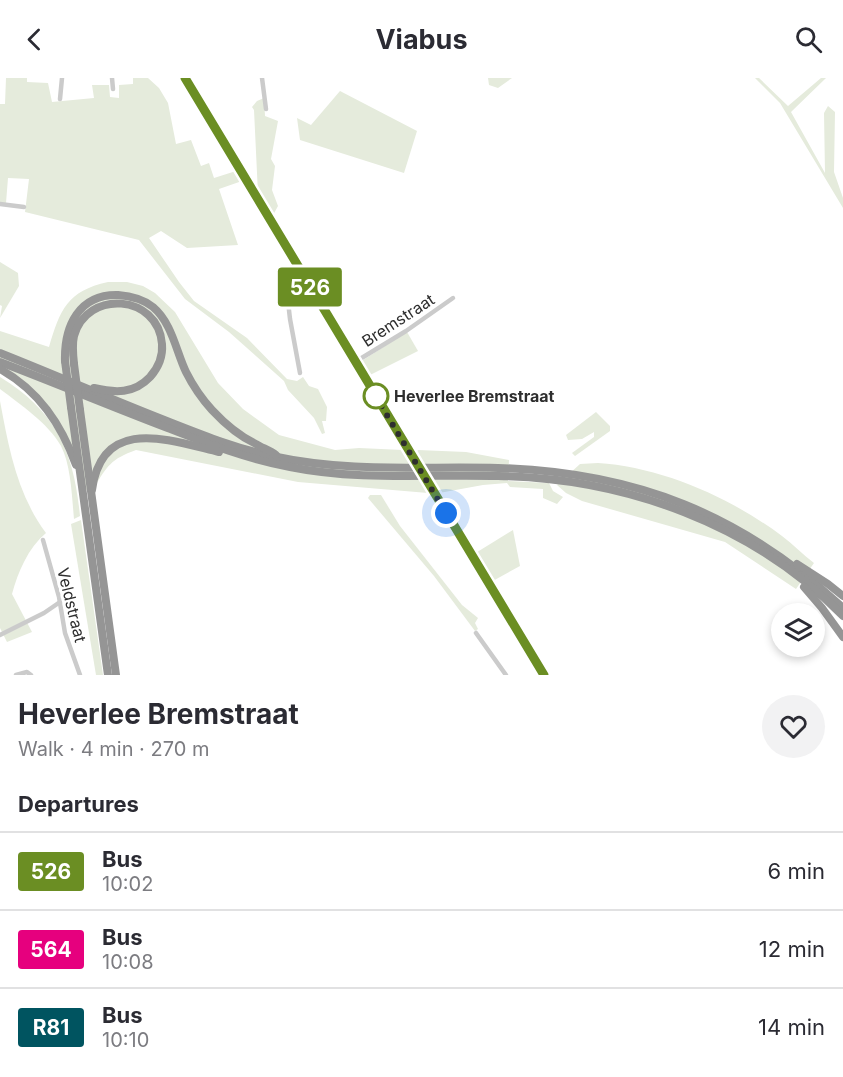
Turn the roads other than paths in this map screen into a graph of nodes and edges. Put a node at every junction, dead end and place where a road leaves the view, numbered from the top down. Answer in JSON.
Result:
{"nodes":[{"id":1,"x":62,"y":78,"type":"edge"},
{"id":2,"x":112,"y":78,"type":"edge"},
{"id":3,"x":184,"y":78,"type":"edge"},
{"id":4,"x":262,"y":78,"type":"edge"},
{"id":5,"x":113,"y":89,"type":"dead end"},
{"id":6,"x":60,"y":99,"type":"dead end"},
{"id":7,"x":266,"y":109,"type":"dead end"},
{"id":8,"x":0,"y":204,"type":"edge"},
{"id":9,"x":24,"y":207,"type":"dead end"},
{"id":10,"x":297,"y":265,"type":"junction"},
{"id":11,"x":453,"y":298,"type":"dead end"},
{"id":12,"x":0,"y":353,"type":"edge"},
{"id":13,"x":0,"y":362,"type":"edge"},
{"id":14,"x":355,"y":362,"type":"junction"},
{"id":15,"x":0,"y":369,"type":"edge"},
{"id":16,"x":300,"y":374,"type":"dead end"},
{"id":17,"x":83,"y":388,"type":"junction"},
{"id":18,"x":76,"y":408,"type":"junction"},
{"id":19,"x":232,"y":453,"type":"junction"},
{"id":20,"x":279,"y":458,"type":"junction"},
{"id":21,"x":82,"y":490,"type":"junction"},
{"id":22,"x":91,"y":495,"type":"junction"},
{"id":23,"x":43,"y":540,"type":"dead end"},
{"id":24,"x":786,"y":559,"type":"junction"},
{"id":25,"x":794,"y":574,"type":"junction"},
{"id":26,"x":843,"y":596,"type":"edge"},
{"id":27,"x":60,"y":602,"type":"junction"},
{"id":28,"x":843,"y":608,"type":"edge"},
{"id":29,"x":843,"y":616,"type":"edge"},
{"id":30,"x":476,"y":633,"type":"dead end"},
{"id":31,"x":0,"y":635,"type":"edge"},
{"id":32,"x":843,"y":637,"type":"edge"},
{"id":33,"x":16,"y":675,"type":"edge"},
{"id":34,"x":32,"y":675,"type":"edge"},
{"id":35,"x":80,"y":675,"type":"edge"},
{"id":36,"x":108,"y":675,"type":"edge"},
{"id":37,"x":116,"y":675,"type":"edge"},
{"id":38,"x":506,"y":675,"type":"edge"},
{"id":39,"x":544,"y":675,"type":"edge"}],
"edges":[{"from":1,"to":6,"type":"street"},
{"from":2,"to":5,"type":"street"},
{"from":3,"to":10,"type":"main road"},
{"from":4,"to":7,"type":"street"},
{"from":8,"to":9,"type":"street"},
{"from":10,"to":14,"type":"main road"},
{"from":10,"to":16,"type":"street"},
{"from":11,"to":14,"type":"street","name":"Bremstraat"},
{"from":12,"to":17,"type":"highway"},
{"from":13,"to":19,"type":"highway"},
{"from":14,"to":39,"type":"main road","bridge":true},
{"from":15,"to":21,"type":"highway"},
{"from":17,"to":18,"type":"highway","bridge":true},
{"from":17,"to":20,"type":"highway"},
{"from":18,"to":20,"type":"highway","bridge":true},
{"from":18,"to":21,"type":"highway"},
{"from":18,"to":22,"type":"highway"},
{"from":19,"to":22,"type":"highway"},
{"from":19,"to":25,"type":"highway"},
{"from":20,"to":24,"type":"highway"},
{"from":21,"to":36,"type":"highway"},
{"from":22,"to":37,"type":"highway"},
{"from":23,"to":27,"type":"street","name":"Veldstraat"},
{"from":24,"to":26,"type":"highway"},
{"from":24,"to":28,"type":"highway"},
{"from":25,"to":29,"type":"highway"},
{"from":25,"to":32,"type":"highway"},
{"from":27,"to":31,"type":"street"},
{"from":27,"to":35,"type":"street","name":"Veldstraat"},
{"from":30,"to":38,"type":"street"},
{"from":33,"to":34,"type":"street"}]}
